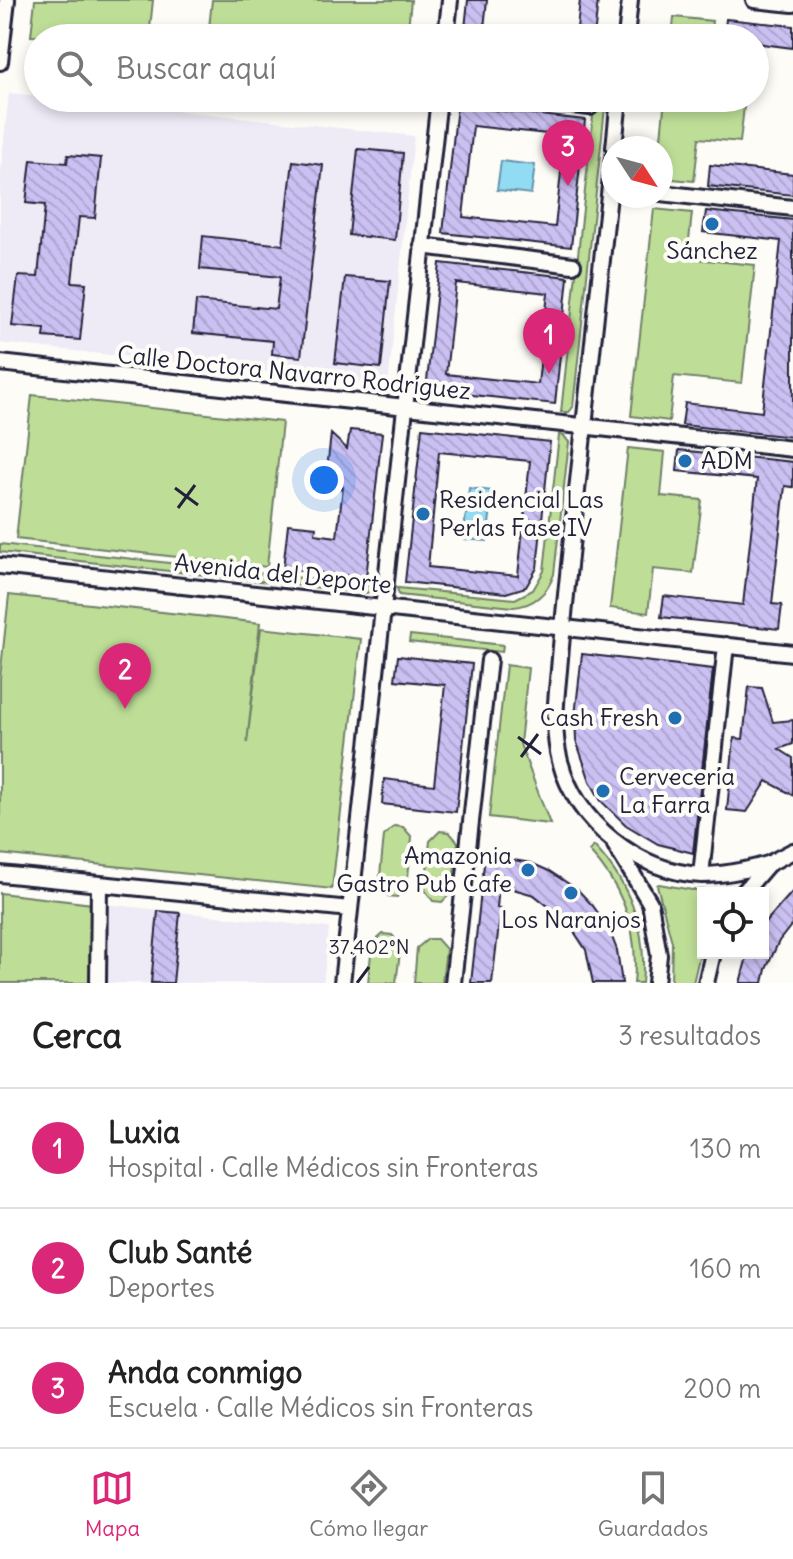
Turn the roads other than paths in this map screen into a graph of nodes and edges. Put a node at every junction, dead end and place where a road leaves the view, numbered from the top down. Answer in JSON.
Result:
{"nodes":[{"id":1,"x":7,"y":0,"type":"edge"},
{"id":2,"x":450,"y":0,"type":"edge"},
{"id":3,"x":630,"y":0,"type":"edge"},
{"id":4,"x":754,"y":0,"type":"edge"},
{"id":5,"x":793,"y":4,"type":"edge"},
{"id":6,"x":447,"y":24,"type":"edge"},
{"id":7,"x":627,"y":24,"type":"edge"},
{"id":8,"x":0,"y":62,"type":"edge"},
{"id":9,"x":437,"y":112,"type":"edge"},
{"id":10,"x":618,"y":112,"type":"edge"},
{"id":11,"x":615,"y":136,"type":"edge"},
{"id":12,"x":673,"y":194,"type":"edge"},
{"id":13,"x":609,"y":208,"type":"edge"},
{"id":14,"x":793,"y":208,"type":"edge"},
{"id":15,"x":422,"y":246,"type":"junction"},
{"id":16,"x":573,"y":265,"type":"dead end"},
{"id":17,"x":0,"y":363,"type":"edge"},
{"id":18,"x":404,"y":407,"type":"junction"},
{"id":19,"x":584,"y":427,"type":"junction"},
{"id":20,"x":793,"y":449,"type":"edge"},
{"id":21,"x":0,"y":566,"type":"edge"},
{"id":22,"x":384,"y":608,"type":"junction"},
{"id":23,"x":562,"y":626,"type":"junction"},
{"id":24,"x":726,"y":645,"type":"junction"},
{"id":25,"x":793,"y":653,"type":"edge"},
{"id":26,"x":489,"y":660,"type":"dead end"},
{"id":27,"x":613,"y":841,"type":"junction"},
{"id":28,"x":793,"y":851,"type":"edge"},
{"id":29,"x":768,"y":864,"type":"junction"},
{"id":30,"x":0,"y":874,"type":"edge"},
{"id":31,"x":701,"y":875,"type":"junction"},
{"id":32,"x":99,"y":884,"type":"junction"},
{"id":33,"x":748,"y":887,"type":"edge"},
{"id":34,"x":350,"y":909,"type":"junction"},
{"id":35,"x":712,"y":959,"type":"edge"},
{"id":36,"x":98,"y":983,"type":"edge"},
{"id":37,"x":342,"y":983,"type":"edge"},
{"id":38,"x":453,"y":983,"type":"edge"},
{"id":39,"x":656,"y":983,"type":"edge"},
{"id":40,"x":706,"y":983,"type":"edge"}],
"edges":[{"from":1,"to":8,"type":"street"},
{"from":2,"to":6,"type":"street"},
{"from":3,"to":7,"type":"street"},
{"from":4,"to":5,"type":"street"},
{"from":9,"to":15,"type":"street"},
{"from":10,"to":11,"type":"street"},
{"from":12,"to":14,"type":"street"},
{"from":13,"to":19,"type":"street"},
{"from":15,"to":16,"type":"street"},
{"from":15,"to":18,"type":"street"},
{"from":17,"to":18,"type":"street","name":"Calle Doctora Navarro Rodríguez"},
{"from":18,"to":19,"type":"street","name":"Calle Doctora Navarro Rodríguez"},
{"from":18,"to":22,"type":"street"},
{"from":19,"to":20,"type":"street","name":"Calle Doctora Navarro Rodríguez"},
{"from":19,"to":23,"type":"street"},
{"from":21,"to":22,"type":"street","name":"Avenida del Deporte"},
{"from":22,"to":23,"type":"street","name":"Avenida del Deporte"},
{"from":22,"to":34,"type":"street"},
{"from":23,"to":24,"type":"street","name":"Avenida del Deporte"},
{"from":23,"to":27,"type":"street"},
{"from":24,"to":25,"type":"street","name":"Avenida del Deporte"},
{"from":24,"to":31,"type":"street"},
{"from":26,"to":38,"type":"street"},
{"from":27,"to":31,"type":"street"},
{"from":27,"to":39,"type":"street"},
{"from":28,"to":29,"type":"street"},
{"from":29,"to":31,"type":"street"},
{"from":29,"to":33,"type":"street"},
{"from":30,"to":32,"type":"street"},
{"from":32,"to":34,"type":"street"},
{"from":32,"to":36,"type":"street"},
{"from":34,"to":37,"type":"street"},
{"from":35,"to":40,"type":"street"}]}
